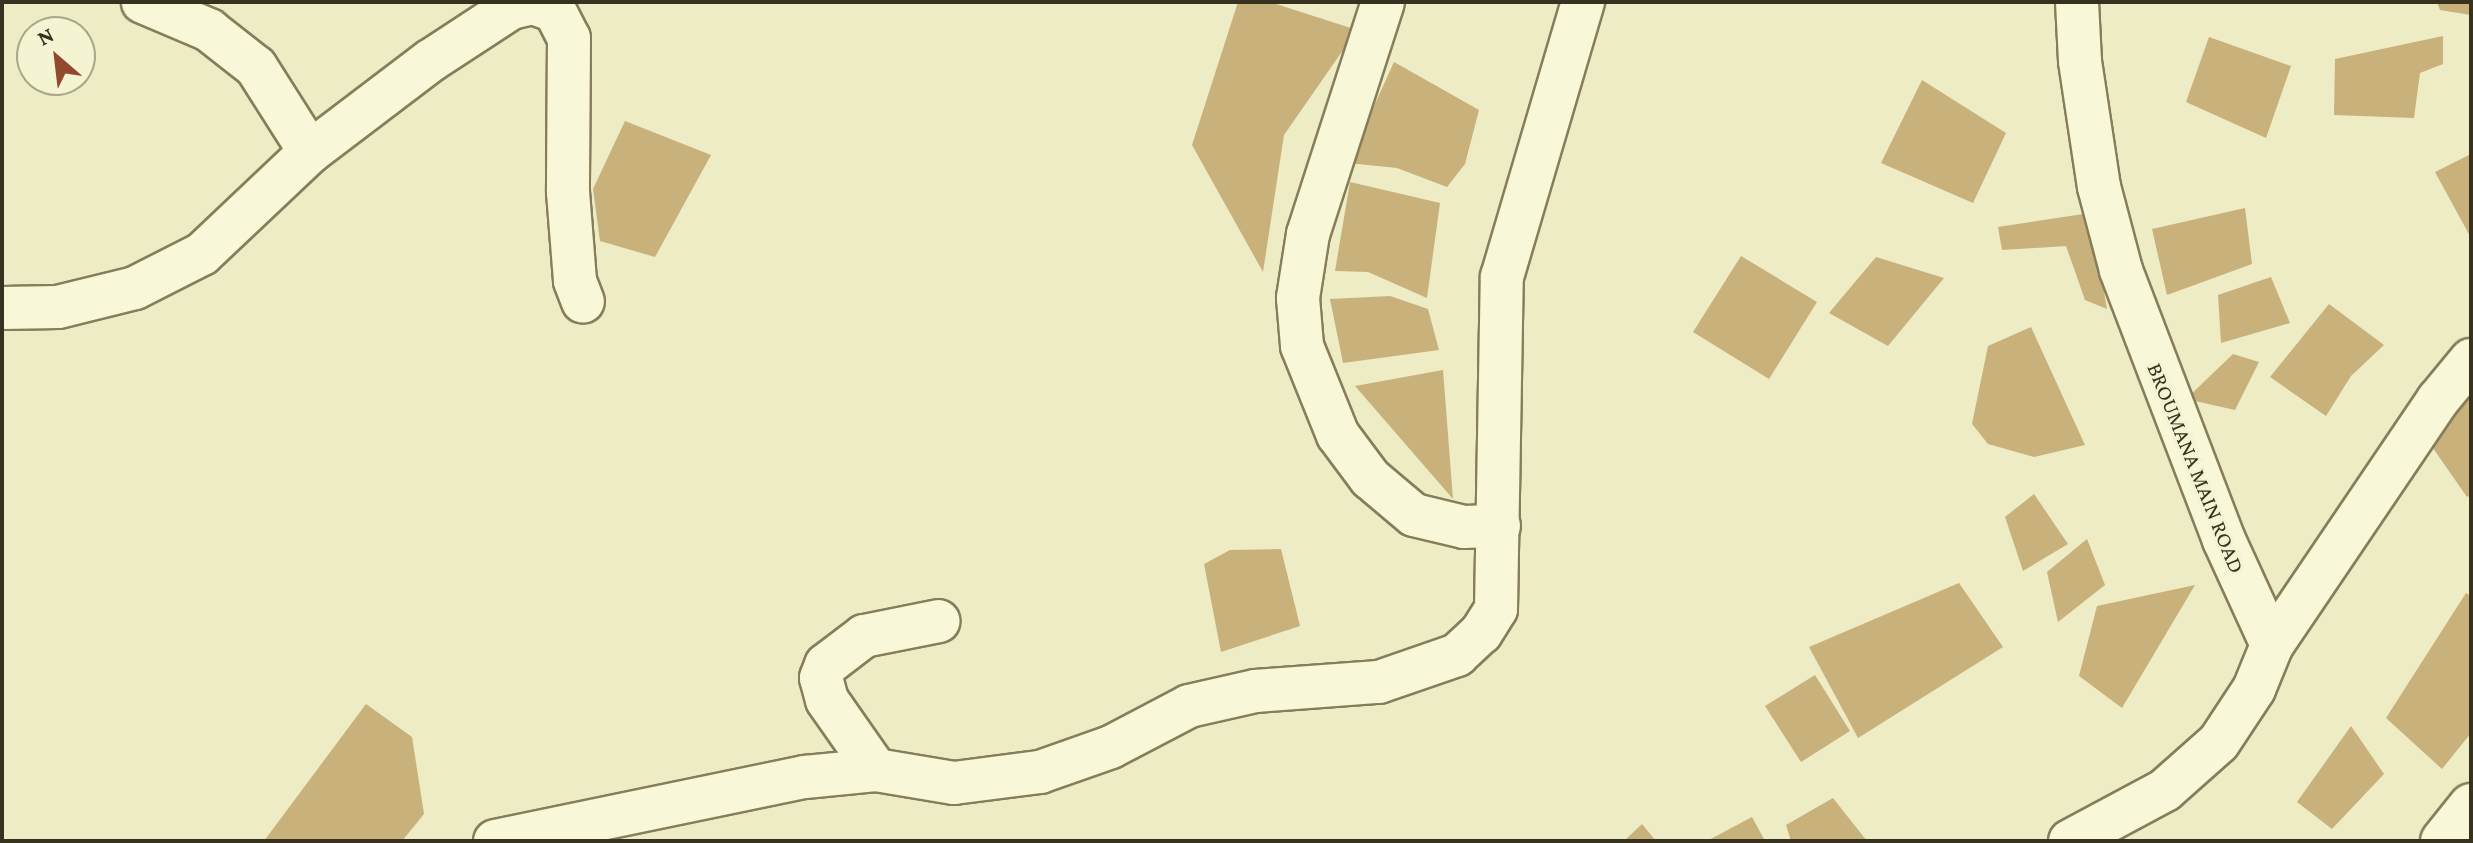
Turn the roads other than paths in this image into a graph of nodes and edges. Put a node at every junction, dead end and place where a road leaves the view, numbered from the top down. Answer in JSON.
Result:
{"nodes":[{"id":1,"x":143,"y":2,"type":"edge"},
{"id":2,"x":1383,"y":2,"type":"edge"},
{"id":3,"x":1583,"y":2,"type":"edge"},
{"id":4,"x":2077,"y":2,"type":"edge"},
{"id":5,"x":310,"y":152,"type":"junction"},
{"id":6,"x":583,"y":302,"type":"dead end"},
{"id":7,"x":2,"y":308,"type":"edge"},
{"id":8,"x":2471,"y":360,"type":"edge"},
{"id":9,"x":1499,"y":526,"type":"junction"},
{"id":10,"x":939,"y":621,"type":"dead end"},
{"id":11,"x":2272,"y":645,"type":"junction"},
{"id":12,"x":876,"y":770,"type":"junction"},
{"id":13,"x":2471,"y":806,"type":"edge"},
{"id":14,"x":495,"y":841,"type":"edge"},
{"id":15,"x":2070,"y":841,"type":"edge"},
{"id":16,"x":2443,"y":841,"type":"edge"}],
"edges":[{"from":1,"to":5,"type":"street"},
{"from":2,"to":9,"type":"street"},
{"from":3,"to":9,"type":"street"},
{"from":4,"to":11,"type":"street","name":"BROUMANA MAIN ROAD"},
{"from":5,"to":6,"type":"street"},
{"from":5,"to":7,"type":"street"},
{"from":8,"to":11,"type":"street"},
{"from":9,"to":12,"type":"street"},
{"from":10,"to":12,"type":"street"},
{"from":11,"to":15,"type":"street"},
{"from":12,"to":14,"type":"street"},
{"from":13,"to":16,"type":"main road"}]}
